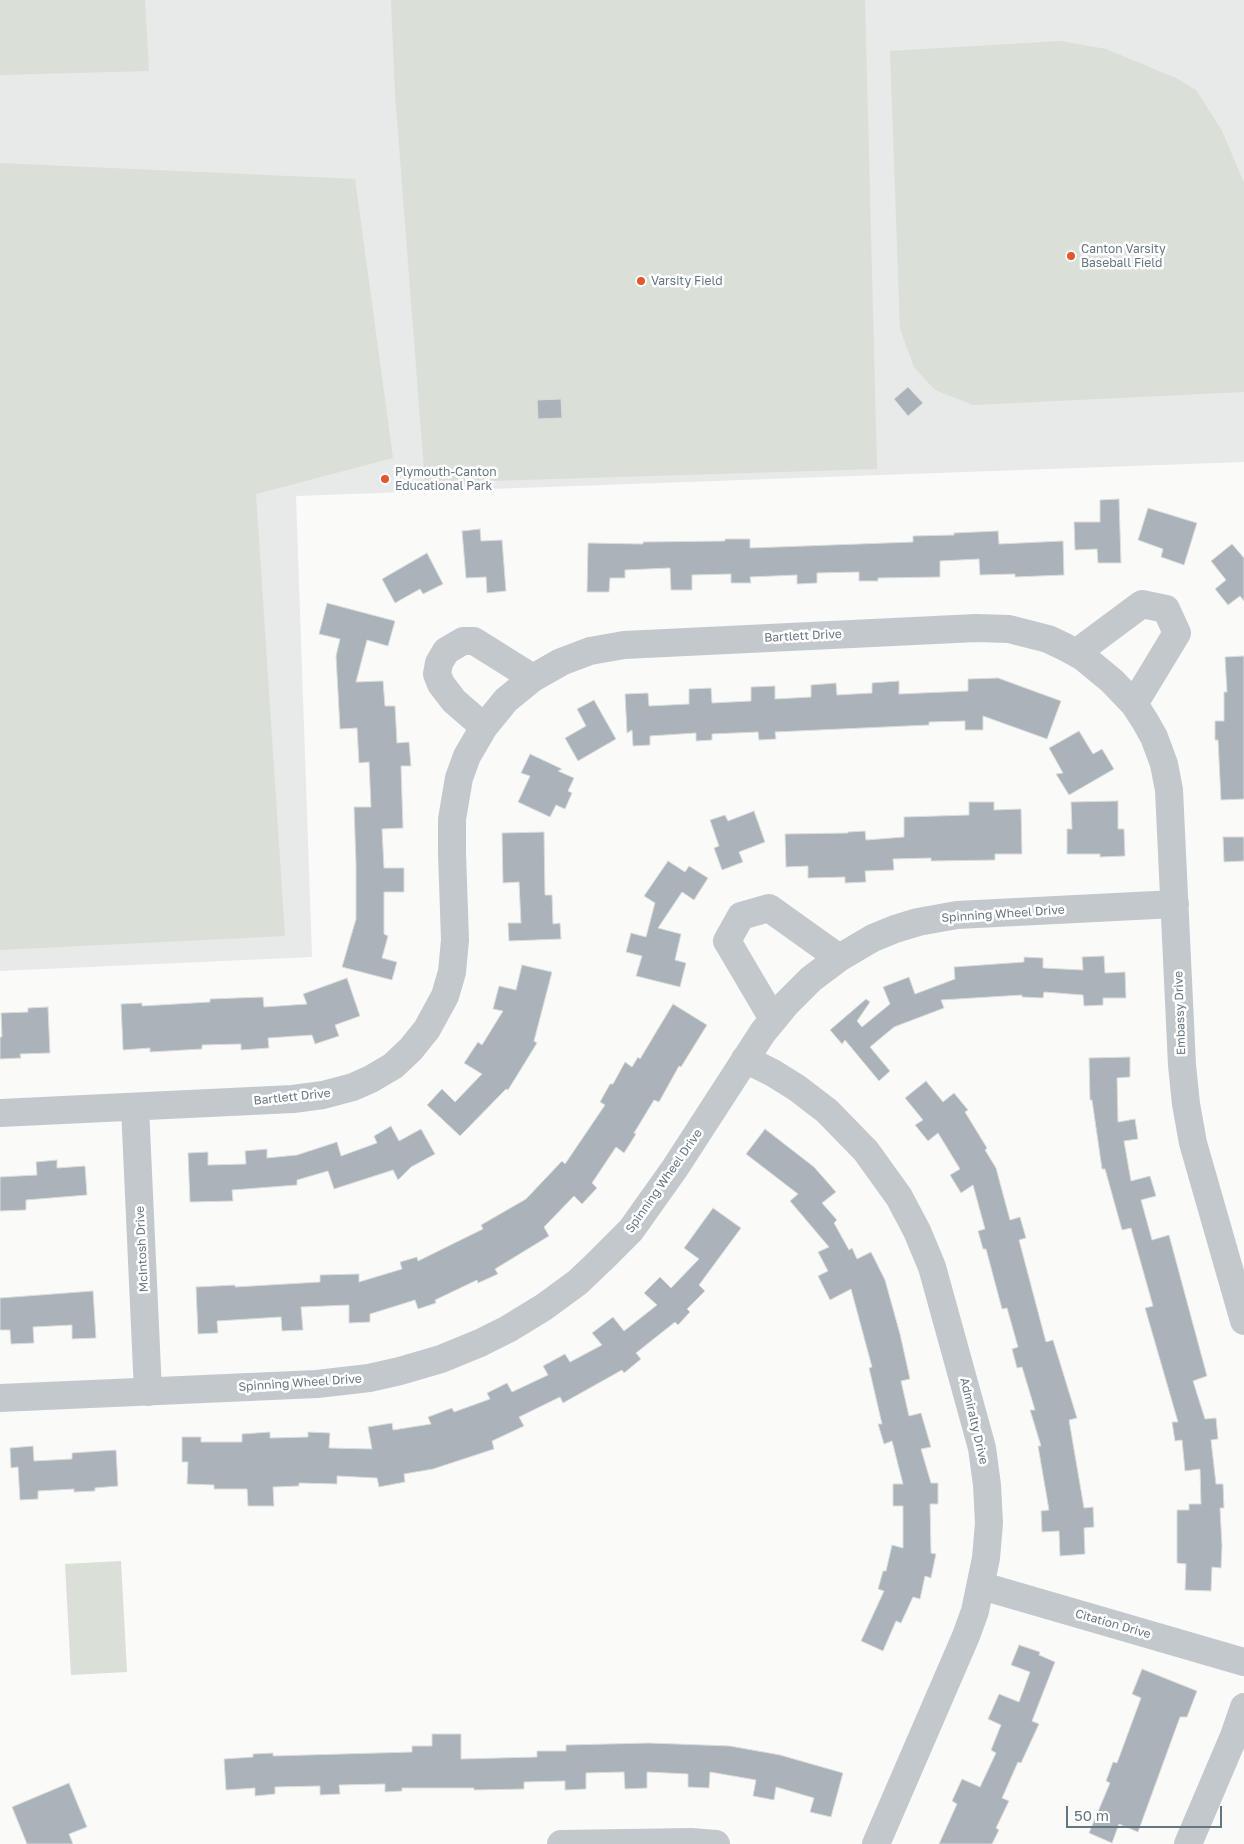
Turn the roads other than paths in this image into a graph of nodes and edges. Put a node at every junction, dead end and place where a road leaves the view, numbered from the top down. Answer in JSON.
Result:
{"nodes":[{"id":1,"x":1076,"y":652,"type":"junction"},
{"id":2,"x":533,"y":678,"type":"junction"},
{"id":3,"x":1112,"y":681,"type":"joint"},
{"id":4,"x":1134,"y":704,"type":"junction"},
{"id":5,"x":484,"y":727,"type":"junction"},
{"id":6,"x":1175,"y":904,"type":"junction"},
{"id":7,"x":839,"y":958,"type":"junction"},
{"id":8,"x":773,"y":1020,"type":"junction"},
{"id":9,"x":745,"y":1059,"type":"junction"},
{"id":10,"x":135,"y":1107,"type":"junction"},
{"id":11,"x":0,"y":1114,"type":"edge"},
{"id":12,"x":1232,"y":1238,"type":"edge"},
{"id":13,"x":1244,"y":1321,"type":"edge"},
{"id":14,"x":148,"y":1392,"type":"junction"},
{"id":15,"x":0,"y":1398,"type":"edge"},
{"id":16,"x":982,"y":1586,"type":"junction"},
{"id":17,"x":1244,"y":1662,"type":"edge"},
{"id":18,"x":1244,"y":1707,"type":"edge"},
{"id":19,"x":561,"y":1844,"type":"edge"},
{"id":20,"x":716,"y":1844,"type":"edge"},
{"id":21,"x":876,"y":1844,"type":"edge"},
{"id":22,"x":1188,"y":1844,"type":"edge"}],
"edges":[{"from":1,"to":2,"type":"street","name":"Bartlett Drive"},
{"from":1,"to":3,"type":"street","name":"Bartlett Drive"},
{"from":1,"to":4,"type":"street"},
{"from":2,"to":5,"type":"street","name":"Bartlett Drive"},
{"from":2,"to":5,"type":"street"},
{"from":3,"to":4,"type":"street","name":"Embassy Drive"},
{"from":4,"to":6,"type":"street","name":"Embassy Drive"},
{"from":5,"to":10,"type":"street","name":"Bartlett Drive"},
{"from":6,"to":7,"type":"street","name":"Spinning Wheel Drive"},
{"from":6,"to":12,"type":"street","name":"Embassy Drive"},
{"from":7,"to":8,"type":"street","name":"Spinning Wheel Drive"},
{"from":7,"to":8,"type":"street"},
{"from":8,"to":9,"type":"street","name":"Spinning Wheel Drive"},
{"from":9,"to":14,"type":"street","name":"Spinning Wheel Drive"},
{"from":9,"to":16,"type":"street","name":"Admiralty Drive"},
{"from":10,"to":11,"type":"street","name":"Bartlett Drive"},
{"from":10,"to":14,"type":"street","name":"McIntosh Drive"},
{"from":12,"to":13,"type":"street","name":"Embassy Drive"},
{"from":14,"to":15,"type":"street","name":"Spinning Wheel Drive"},
{"from":16,"to":17,"type":"street","name":"Citation Drive"},
{"from":16,"to":21,"type":"street","name":"Admiralty Drive"},
{"from":18,"to":22,"type":"street"},
{"from":19,"to":20,"type":"street"}]}
